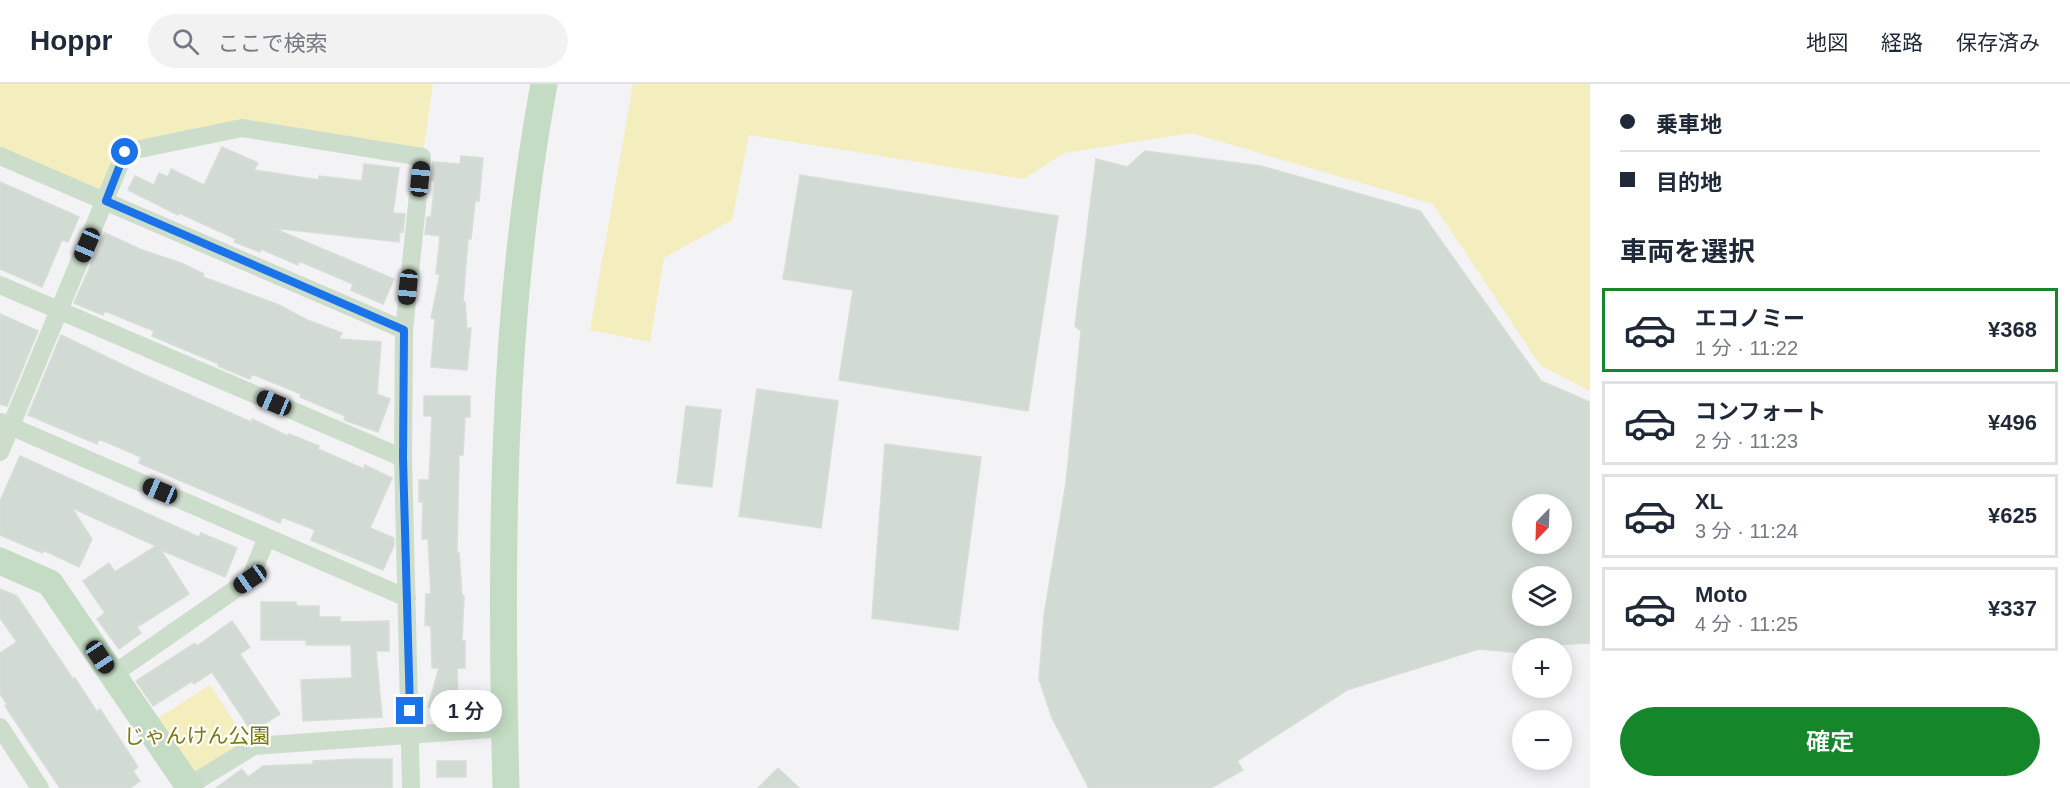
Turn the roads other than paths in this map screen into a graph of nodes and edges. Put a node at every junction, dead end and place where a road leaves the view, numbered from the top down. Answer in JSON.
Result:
{"nodes":[{"id":1,"x":544,"y":84,"type":"edge"},
{"id":2,"x":0,"y":156,"type":"edge"},
{"id":3,"x":106,"y":201,"type":"junction"},
{"id":4,"x":0,"y":285,"type":"edge"},
{"id":5,"x":60,"y":311,"type":"junction"},
{"id":6,"x":404,"y":330,"type":"junction"},
{"id":7,"x":5,"y":424,"type":"edge"},
{"id":8,"x":0,"y":452,"type":"edge"},
{"id":9,"x":403,"y":458,"type":"junction"},
{"id":10,"x":267,"y":537,"type":"junction"},
{"id":11,"x":0,"y":561,"type":"edge"},
{"id":12,"x":407,"y":598,"type":"junction"},
{"id":13,"x":112,"y":675,"type":"junction"},
{"id":14,"x":0,"y":727,"type":"edge"},
{"id":15,"x":504,"y":728,"type":"junction"},
{"id":16,"x":410,"y":734,"type":"junction"},
{"id":17,"x":188,"y":787,"type":"edge"},
{"id":18,"x":40,"y":788,"type":"edge"},
{"id":19,"x":411,"y":788,"type":"edge"},
{"id":20,"x":506,"y":788,"type":"edge"}],
"edges":[{"from":1,"to":15,"type":"street"},
{"from":2,"to":3,"type":"street"},
{"from":3,"to":5,"type":"street"},
{"from":3,"to":6,"type":"street"},
{"from":3,"to":6,"type":"street"},
{"from":4,"to":5,"type":"street"},
{"from":5,"to":7,"type":"street"},
{"from":5,"to":9,"type":"street"},
{"from":6,"to":9,"type":"street"},
{"from":7,"to":8,"type":"street"},
{"from":7,"to":10,"type":"street"},
{"from":9,"to":12,"type":"street"},
{"from":10,"to":12,"type":"street"},
{"from":10,"to":13,"type":"street"},
{"from":11,"to":13,"type":"street"},
{"from":12,"to":16,"type":"street"},
{"from":13,"to":17,"type":"street"},
{"from":14,"to":18,"type":"street"},
{"from":15,"to":16,"type":"street"},
{"from":15,"to":20,"type":"street"},
{"from":16,"to":17,"type":"street"},
{"from":16,"to":19,"type":"street"}]}
